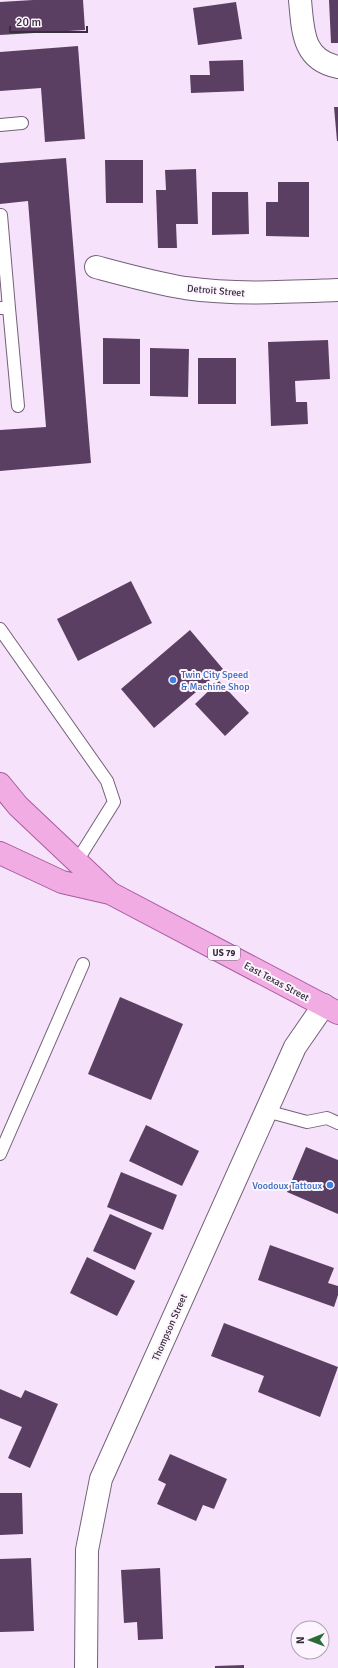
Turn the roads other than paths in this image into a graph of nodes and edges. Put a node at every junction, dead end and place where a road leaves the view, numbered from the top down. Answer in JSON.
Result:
{"nodes":[{"id":1,"x":300,"y":0,"type":"edge"},
{"id":2,"x":338,"y":67,"type":"edge"},
{"id":3,"x":22,"y":123,"type":"dead end"},
{"id":4,"x":0,"y":125,"type":"edge"},
{"id":5,"x":1,"y":214,"type":"dead end"},
{"id":6,"x":96,"y":267,"type":"dead end"},
{"id":7,"x":338,"y":290,"type":"edge"},
{"id":8,"x":4,"y":308,"type":"edge"},
{"id":9,"x":18,"y":406,"type":"dead end"},
{"id":10,"x":0,"y":629,"type":"edge"},
{"id":11,"x":0,"y":784,"type":"edge"},
{"id":12,"x":0,"y":853,"type":"edge"},
{"id":13,"x":77,"y":861,"type":"junction"},
{"id":14,"x":110,"y":893,"type":"junction"},
{"id":15,"x":83,"y":964,"type":"dead end"},
{"id":16,"x":331,"y":1009,"type":"edge"},
{"id":17,"x":266,"y":1111,"type":"junction"},
{"id":18,"x":338,"y":1123,"type":"edge"},
{"id":19,"x":0,"y":1154,"type":"edge"},
{"id":20,"x":86,"y":1668,"type":"edge"}],
"edges":[{"from":1,"to":2,"type":"street"},
{"from":3,"to":4,"type":"lane"},
{"from":5,"to":8,"type":"lane"},
{"from":6,"to":7,"type":"street","name":"Detroit Street"},
{"from":8,"to":9,"type":"lane"},
{"from":10,"to":13,"type":"lane"},
{"from":11,"to":13,"type":"main road","name":"East Texas Street","number":"US 79"},
{"from":12,"to":14,"type":"main road","name":"East Texas Street","number":"US 79"},
{"from":13,"to":14,"type":"main road","name":"East Texas Street","number":"US 79"},
{"from":14,"to":16,"type":"main road","name":"East Texas Street","number":"US 79"},
{"from":15,"to":19,"type":"lane"},
{"from":16,"to":17,"type":"street","name":"Thompson Street"},
{"from":17,"to":18,"type":"lane"},
{"from":17,"to":20,"type":"street","name":"Thompson Street"}]}
